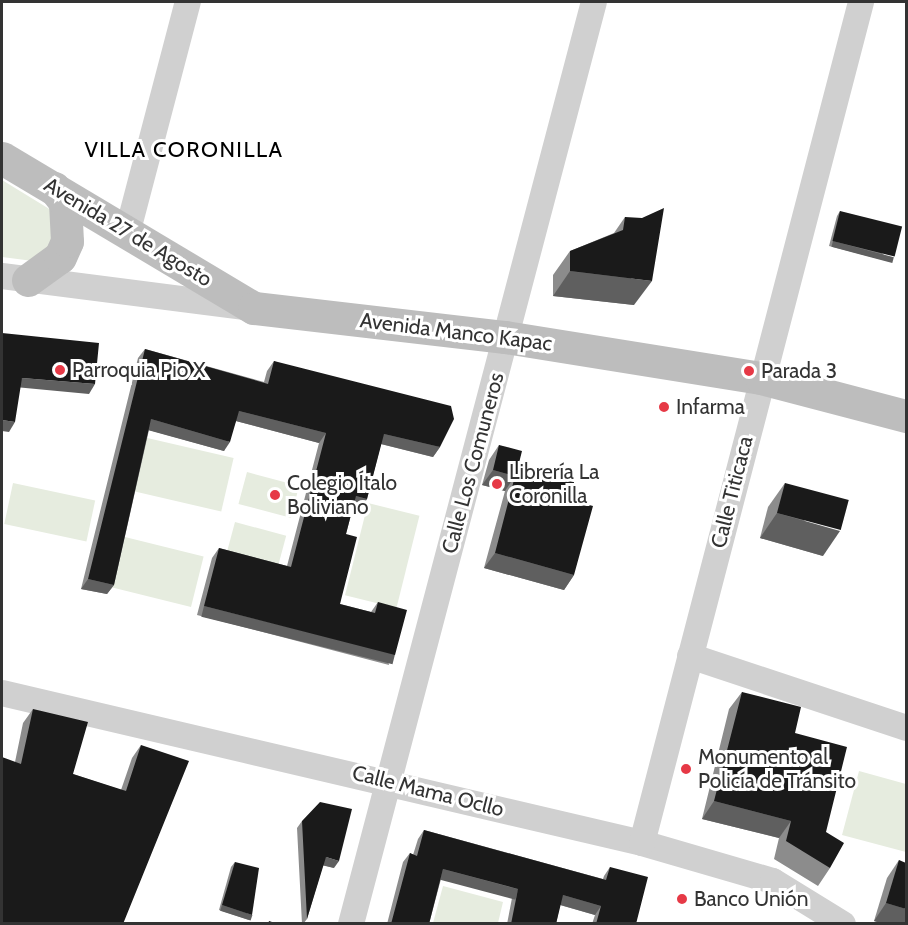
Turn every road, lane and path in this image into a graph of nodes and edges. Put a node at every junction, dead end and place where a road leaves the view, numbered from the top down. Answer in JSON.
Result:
{"nodes":[{"id":1,"x":188,"y":2,"type":"edge"},
{"id":2,"x":594,"y":2,"type":"edge"},
{"id":3,"x":861,"y":2,"type":"edge"},
{"id":4,"x":2,"y":158,"type":"edge"},
{"id":5,"x":54,"y":188,"type":"junction"},
{"id":6,"x":128,"y":230,"type":"junction"},
{"id":7,"x":15,"y":278,"type":"edge"},
{"id":8,"x":254,"y":308,"type":"junction"},
{"id":9,"x":505,"y":337,"type":"junction"},
{"id":10,"x":761,"y":378,"type":"junction"},
{"id":11,"x":906,"y":416,"type":"edge"},
{"id":12,"x":690,"y":656,"type":"junction"},
{"id":13,"x":2,"y":693,"type":"edge"},
{"id":14,"x":906,"y":728,"type":"edge"},
{"id":15,"x":389,"y":780,"type":"junction"},
{"id":16,"x":642,"y":843,"type":"junction"},
{"id":17,"x":351,"y":924,"type":"edge"},
{"id":18,"x":843,"y":924,"type":"edge"}],
"edges":[{"from":1,"to":6,"type":"street"},
{"from":2,"to":9,"type":"street","name":"Calle Los Comuneros"},
{"from":3,"to":10,"type":"street","name":"Calle Titicaca"},
{"from":4,"to":5,"type":"street","name":"Avenida 27 de Agosto"},
{"from":5,"to":6,"type":"street","name":"Avenida 27 de Agosto"},
{"from":5,"to":7,"type":"street"},
{"from":6,"to":8,"type":"street","name":"Avenida 27 de Agosto"},
{"from":7,"to":8,"type":"street","name":"Avenida Manco Kapac"},
{"from":8,"to":9,"type":"street","name":"Avenida Manco Kapac"},
{"from":9,"to":10,"type":"street","name":"Avenida Manco Kapac"},
{"from":9,"to":15,"type":"street","name":"Calle Los Comuneros"},
{"from":10,"to":11,"type":"street","name":"Avenida Manco Kapac"},
{"from":10,"to":12,"type":"street","name":"Calle Titicaca"},
{"from":12,"to":14,"type":"street"},
{"from":12,"to":16,"type":"street","name":"Calle Titicaca"},
{"from":13,"to":15,"type":"street","name":"Calle Mama Ocllo"},
{"from":15,"to":16,"type":"street","name":"Calle Mama Ocllo"},
{"from":15,"to":17,"type":"street","name":"Calle Los Comuneros"},
{"from":16,"to":18,"type":"street","name":"Calle Mama Ocllo"}]}
